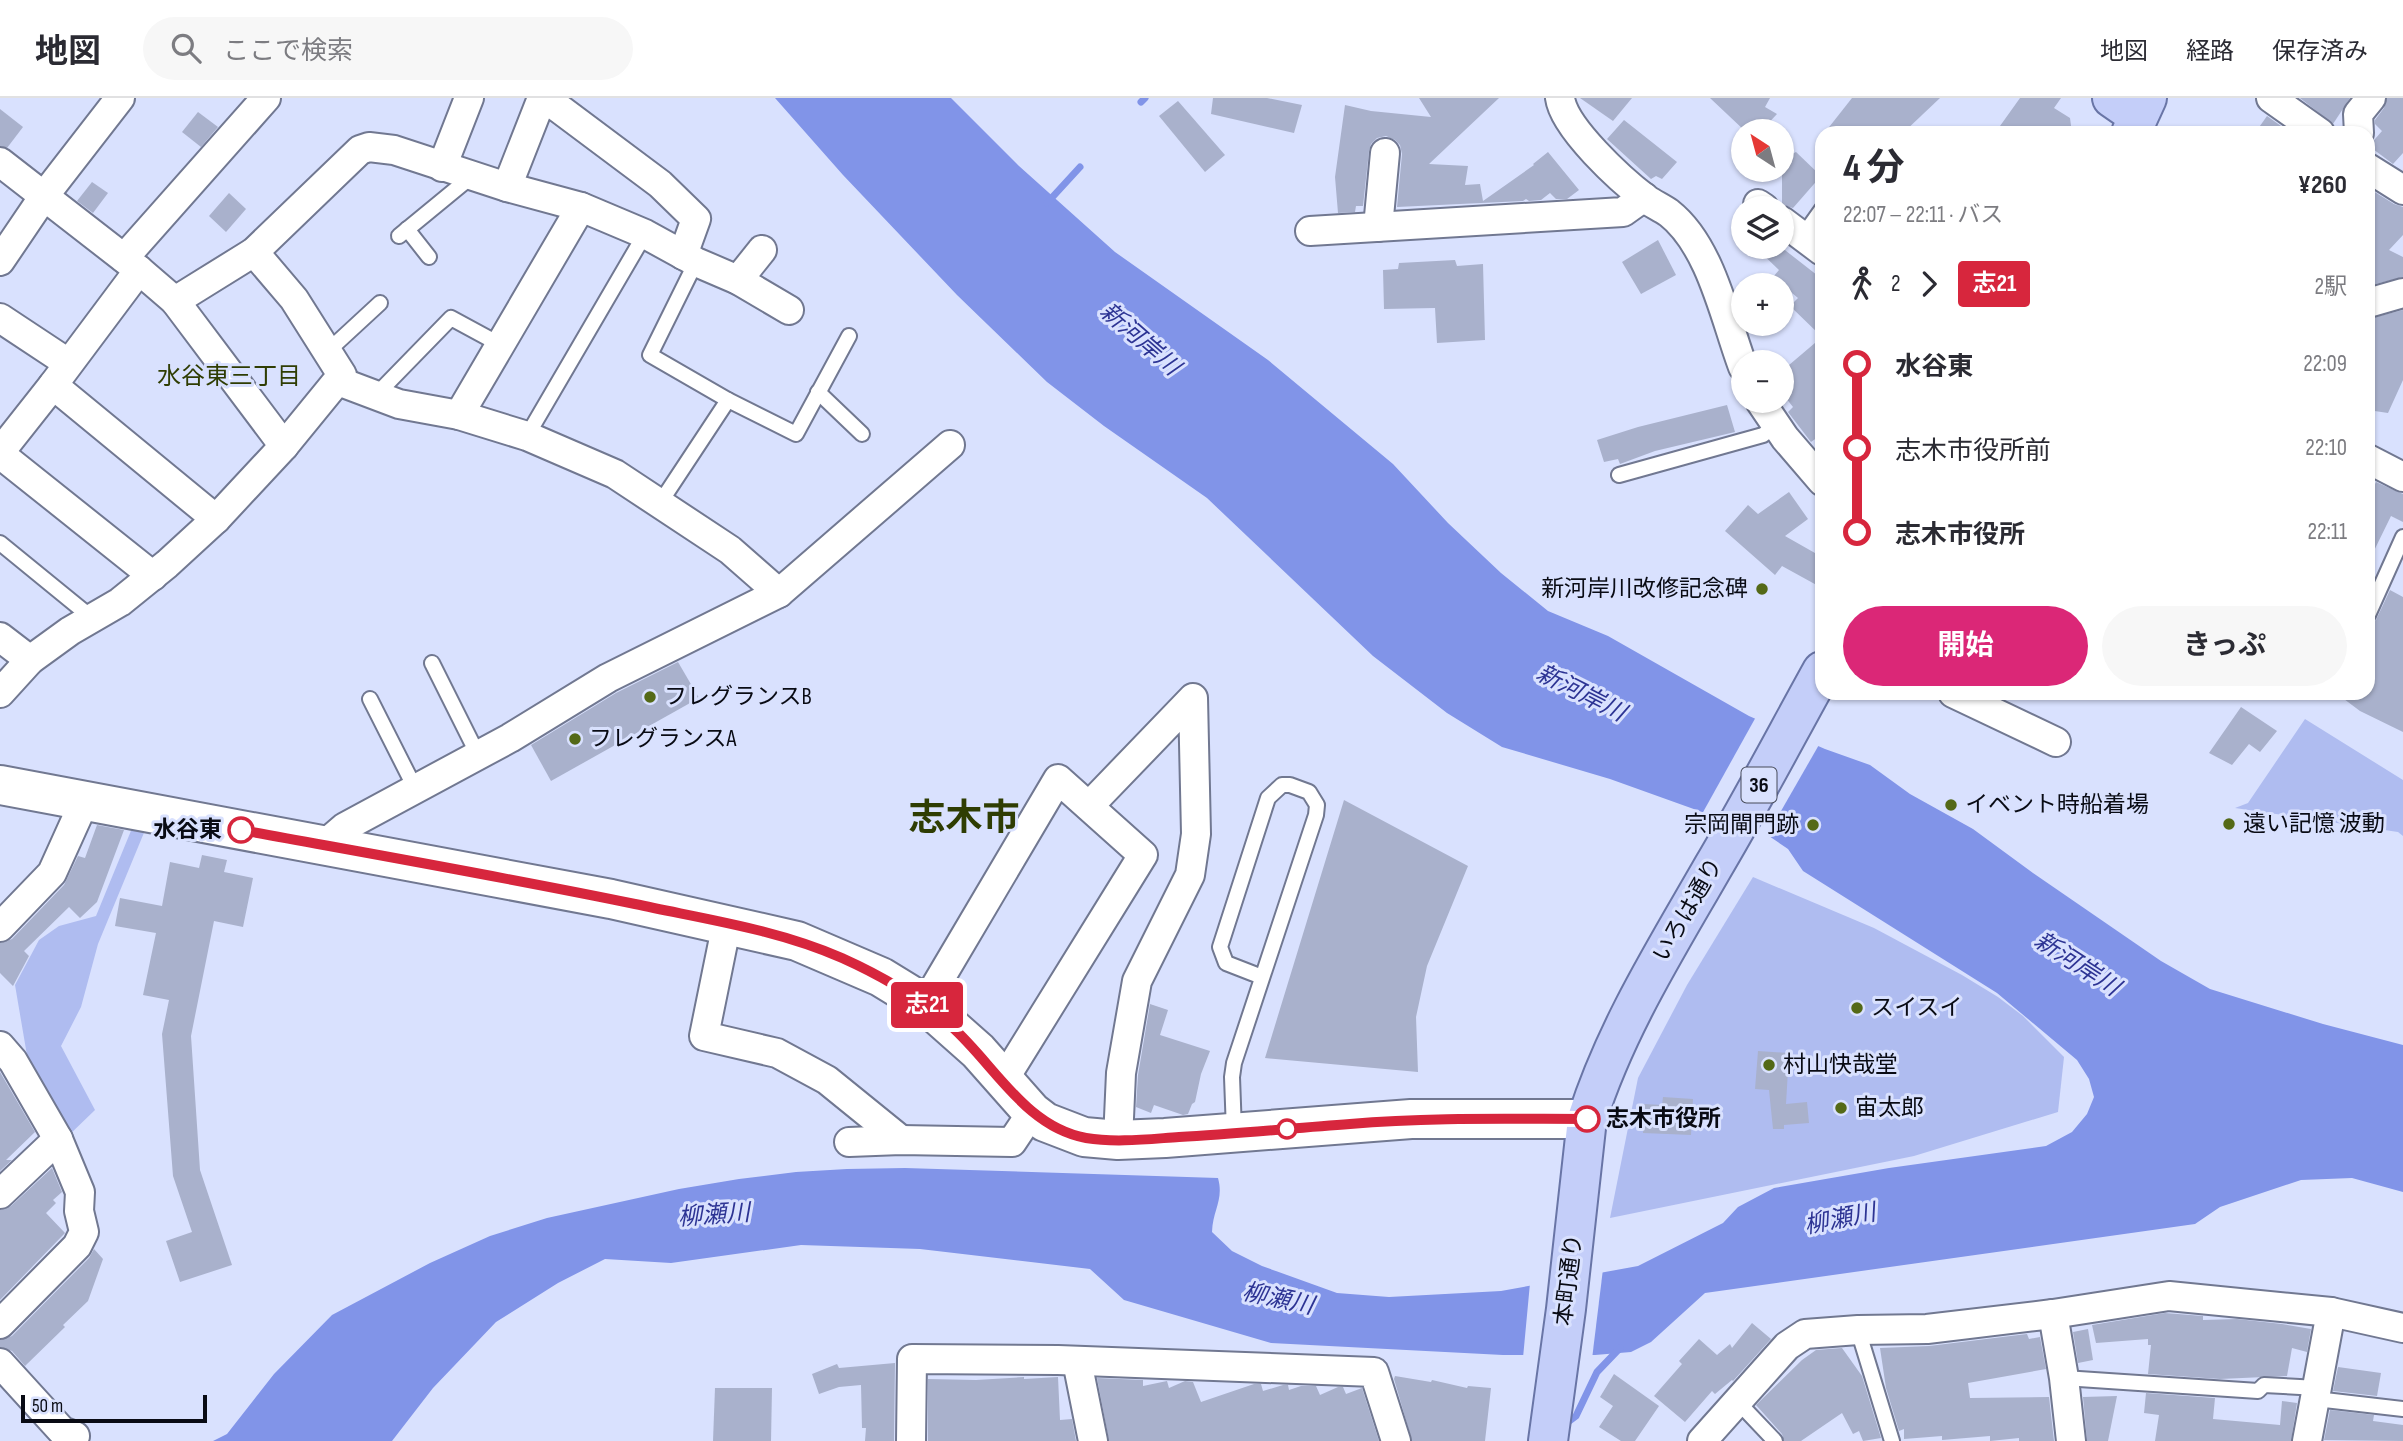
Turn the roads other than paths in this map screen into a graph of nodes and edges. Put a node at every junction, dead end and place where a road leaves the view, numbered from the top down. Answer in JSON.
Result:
{"nodes":[{"id":1,"x":120,"y":98,"type":"edge"},
{"id":2,"x":266,"y":98,"type":"edge"},
{"id":3,"x":469,"y":98,"type":"edge"},
{"id":4,"x":543,"y":98,"type":"edge"},
{"id":5,"x":1560,"y":98,"type":"edge"},
{"id":6,"x":2272,"y":98,"type":"edge"},
{"id":7,"x":2371,"y":98,"type":"edge"},
{"id":8,"x":2310,"y":126,"type":"edge"},
{"id":9,"x":2359,"y":126,"type":"edge"},
{"id":10,"x":1385,"y":153,"type":"dead end"},
{"id":11,"x":0,"y":162,"type":"edge"},
{"id":12,"x":442,"y":167,"type":"junction"},
{"id":13,"x":2375,"y":172,"type":"edge"},
{"id":14,"x":473,"y":175,"type":"junction"},
{"id":15,"x":507,"y":187,"type":"junction"},
{"id":16,"x":2403,"y":190,"type":"edge"},
{"id":17,"x":44,"y":196,"type":"junction"},
{"id":18,"x":1644,"y":197,"type":"junction"},
{"id":19,"x":581,"y":207,"type":"junction"},
{"id":20,"x":1815,"y":218,"type":"edge"},
{"id":21,"x":1378,"y":227,"type":"junction"},
{"id":22,"x":1310,"y":231,"type":"dead end"},
{"id":23,"x":645,"y":234,"type":"junction"},
{"id":24,"x":1802,"y":236,"type":"edge"},
{"id":25,"x":762,"y":250,"type":"dead end"},
{"id":26,"x":254,"y":252,"type":"junction"},
{"id":27,"x":429,"y":257,"type":"dead end"},
{"id":28,"x":689,"y":258,"type":"junction"},
{"id":29,"x":0,"y":261,"type":"edge"},
{"id":30,"x":132,"y":264,"type":"junction"},
{"id":31,"x":738,"y":280,"type":"junction"},
{"id":32,"x":2403,"y":293,"type":"edge"},
{"id":33,"x":175,"y":301,"type":"junction"},
{"id":34,"x":2375,"y":301,"type":"edge"},
{"id":35,"x":380,"y":303,"type":"dead end"},
{"id":36,"x":789,"y":310,"type":"dead end"},
{"id":37,"x":0,"y":318,"type":"edge"},
{"id":38,"x":849,"y":335,"type":"dead end"},
{"id":39,"x":499,"y":344,"type":"junction"},
{"id":40,"x":1737,"y":350,"type":"edge"},
{"id":41,"x":328,"y":351,"type":"junction"},
{"id":42,"x":60,"y":374,"type":"junction"},
{"id":43,"x":338,"y":381,"type":"junction"},
{"id":44,"x":818,"y":392,"type":"junction"},
{"id":45,"x":374,"y":396,"type":"junction"},
{"id":46,"x":728,"y":400,"type":"junction"},
{"id":47,"x":1768,"y":413,"type":"edge"},
{"id":48,"x":459,"y":415,"type":"junction"},
{"id":49,"x":1776,"y":425,"type":"junction"},
{"id":50,"x":862,"y":434,"type":"dead end"},
{"id":51,"x":527,"y":436,"type":"junction"},
{"id":52,"x":950,"y":445,"type":"dead end"},
{"id":53,"x":284,"y":446,"type":"junction"},
{"id":54,"x":0,"y":453,"type":"edge"},
{"id":55,"x":2375,"y":462,"type":"edge"},
{"id":56,"x":1815,"y":472,"type":"edge"},
{"id":57,"x":1619,"y":475,"type":"dead end"},
{"id":58,"x":2403,"y":477,"type":"edge"},
{"id":59,"x":660,"y":503,"type":"junction"},
{"id":60,"x":216,"y":519,"type":"junction"},
{"id":61,"x":2403,"y":537,"type":"edge"},
{"id":62,"x":0,"y":543,"type":"edge"},
{"id":63,"x":153,"y":576,"type":"junction"},
{"id":64,"x":779,"y":593,"type":"junction"},
{"id":65,"x":2375,"y":599,"type":"edge"},
{"id":66,"x":92,"y":618,"type":"junction"},
{"id":67,"x":0,"y":637,"type":"edge"},
{"id":68,"x":30,"y":660,"type":"junction"},
{"id":69,"x":432,"y":663,"type":"dead end"},
{"id":70,"x":1815,"y":684,"type":"edge"},
{"id":71,"x":0,"y":693,"type":"edge"},
{"id":72,"x":370,"y":699,"type":"dead end"},
{"id":73,"x":1968,"y":700,"type":"edge"},
{"id":74,"x":2056,"y":742,"type":"dead end"},
{"id":75,"x":478,"y":755,"type":"junction"},
{"id":76,"x":0,"y":785,"type":"edge"},
{"id":77,"x":415,"y":788,"type":"junction"},
{"id":78,"x":85,"y":800,"type":"junction"},
{"id":79,"x":1089,"y":806,"type":"junction"},
{"id":80,"x":324,"y":845,"type":"junction"},
{"id":81,"x":727,"y":923,"type":"junction"},
{"id":82,"x":0,"y":927,"type":"edge"},
{"id":83,"x":1262,"y":977,"type":"junction"},
{"id":84,"x":925,"y":1004,"type":"junction"},
{"id":85,"x":2,"y":1052,"type":"edge"},
{"id":86,"x":1003,"y":1081,"type":"junction"},
{"id":87,"x":1032,"y":1112,"type":"junction"},
{"id":88,"x":1587,"y":1119,"type":"junction"},
{"id":89,"x":1234,"y":1133,"type":"junction"},
{"id":90,"x":58,"y":1139,"type":"junction"},
{"id":91,"x":901,"y":1140,"type":"junction"},
{"id":92,"x":1118,"y":1140,"type":"junction"},
{"id":93,"x":849,"y":1142,"type":"dead end"},
{"id":94,"x":0,"y":1194,"type":"edge"},
{"id":95,"x":2331,"y":1312,"type":"junction"},
{"id":96,"x":2053,"y":1314,"type":"junction"},
{"id":97,"x":0,"y":1324,"type":"edge"},
{"id":98,"x":2403,"y":1328,"type":"edge"},
{"id":99,"x":1858,"y":1330,"type":"junction"},
{"id":100,"x":1077,"y":1361,"type":"junction"},
{"id":101,"x":0,"y":1363,"type":"edge"},
{"id":102,"x":2064,"y":1378,"type":"junction"},
{"id":103,"x":2317,"y":1393,"type":"junction"},
{"id":104,"x":1738,"y":1402,"type":"junction"},
{"id":105,"x":2403,"y":1409,"type":"edge"},
{"id":106,"x":75,"y":1436,"type":"dead end"},
{"id":107,"x":911,"y":1441,"type":"edge"},
{"id":108,"x":1093,"y":1441,"type":"edge"},
{"id":109,"x":1396,"y":1441,"type":"edge"},
{"id":110,"x":1548,"y":1441,"type":"edge"},
{"id":111,"x":1702,"y":1441,"type":"edge"},
{"id":112,"x":1775,"y":1441,"type":"edge"},
{"id":113,"x":1892,"y":1441,"type":"edge"},
{"id":114,"x":2071,"y":1441,"type":"edge"},
{"id":115,"x":2307,"y":1441,"type":"edge"}],
"edges":[{"from":1,"to":17,"type":"street"},
{"from":2,"to":30,"type":"street"},
{"from":3,"to":12,"type":"street"},
{"from":4,"to":15,"type":"street"},
{"from":4,"to":28,"type":"street"},
{"from":5,"to":18,"type":"street"},
{"from":6,"to":8,"type":"street"},
{"from":7,"to":9,"type":"street"},
{"from":10,"to":21,"type":"street"},
{"from":11,"to":17,"type":"street"},
{"from":12,"to":14,"type":"street"},
{"from":12,"to":26,"type":"street"},
{"from":13,"to":16,"type":"street"},
{"from":14,"to":15,"type":"street"},
{"from":14,"to":27,"type":"lane"},
{"from":15,"to":19,"type":"street"},
{"from":17,"to":29,"type":"street"},
{"from":17,"to":30,"type":"street"},
{"from":18,"to":21,"type":"street"},
{"from":18,"to":40,"type":"street"},
{"from":19,"to":23,"type":"street"},
{"from":19,"to":39,"type":"street"},
{"from":20,"to":24,"type":"lane"},
{"from":21,"to":22,"type":"street"},
{"from":23,"to":28,"type":"street"},
{"from":23,"to":51,"type":"lane"},
{"from":25,"to":31,"type":"street"},
{"from":26,"to":33,"type":"street"},
{"from":26,"to":41,"type":"street"},
{"from":28,"to":31,"type":"street"},
{"from":28,"to":46,"type":"lane"},
{"from":30,"to":33,"type":"street"},
{"from":30,"to":42,"type":"street"},
{"from":31,"to":36,"type":"street"},
{"from":32,"to":34,"type":"street"},
{"from":33,"to":53,"type":"street"},
{"from":35,"to":41,"type":"lane"},
{"from":37,"to":42,"type":"street"},
{"from":38,"to":44,"type":"lane"},
{"from":39,"to":45,"type":"lane"},
{"from":39,"to":48,"type":"street"},
{"from":41,"to":43,"type":"street"},
{"from":42,"to":54,"type":"street"},
{"from":42,"to":60,"type":"street"},
{"from":43,"to":45,"type":"street"},
{"from":43,"to":53,"type":"street"},
{"from":44,"to":46,"type":"lane"},
{"from":44,"to":50,"type":"lane"},
{"from":45,"to":48,"type":"street"},
{"from":46,"to":59,"type":"lane"},
{"from":47,"to":49,"type":"street"},
{"from":48,"to":51,"type":"street"},
{"from":49,"to":56,"type":"street"},
{"from":49,"to":57,"type":"lane"},
{"from":51,"to":59,"type":"street"},
{"from":52,"to":64,"type":"street"},
{"from":53,"to":60,"type":"street"},
{"from":54,"to":63,"type":"street"},
{"from":55,"to":58,"type":"street"},
{"from":59,"to":64,"type":"street"},
{"from":60,"to":63,"type":"street"},
{"from":61,"to":65,"type":"lane"},
{"from":62,"to":66,"type":"lane"},
{"from":63,"to":66,"type":"street"},
{"from":64,"to":75,"type":"street"},
{"from":66,"to":68,"type":"street"},
{"from":67,"to":68,"type":"street"},
{"from":68,"to":71,"type":"street"},
{"from":69,"to":75,"type":"lane"},
{"from":70,"to":88,"type":"main road","name":"いろは通り","number":"36"},
{"from":72,"to":77,"type":"lane"},
{"from":73,"to":74,"type":"street"},
{"from":75,"to":77,"type":"street"},
{"from":76,"to":78,"type":"main road"},
{"from":77,"to":80,"type":"street"},
{"from":78,"to":80,"type":"main road"},
{"from":78,"to":82,"type":"street"},
{"from":79,"to":84,"type":"street"},
{"from":79,"to":86,"type":"street"},
{"from":79,"to":92,"type":"street"},
{"from":80,"to":81,"type":"main road"},
{"from":81,"to":84,"type":"main road"},
{"from":81,"to":91,"type":"street"},
{"from":83,"to":83,"type":"lane"},
{"from":83,"to":89,"type":"lane"},
{"from":84,"to":86,"type":"main road"},
{"from":85,"to":90,"type":"street"},
{"from":86,"to":87,"type":"main road"},
{"from":87,"to":91,"type":"street"},
{"from":87,"to":92,"type":"main road"},
{"from":88,"to":89,"type":"main road"},
{"from":88,"to":110,"type":"main road","name":"本町通り","number":"36"},
{"from":89,"to":92,"type":"main road"},
{"from":90,"to":94,"type":"street"},
{"from":90,"to":97,"type":"street"},
{"from":91,"to":93,"type":"street"},
{"from":95,"to":96,"type":"street"},
{"from":95,"to":98,"type":"street"},
{"from":95,"to":103,"type":"street"},
{"from":96,"to":99,"type":"street"},
{"from":96,"to":102,"type":"street"},
{"from":99,"to":104,"type":"street"},
{"from":99,"to":113,"type":"lane"},
{"from":100,"to":107,"type":"street"},
{"from":100,"to":108,"type":"street"},
{"from":100,"to":109,"type":"street"},
{"from":101,"to":106,"type":"street"},
{"from":102,"to":103,"type":"lane"},
{"from":102,"to":114,"type":"street"},
{"from":103,"to":105,"type":"lane"},
{"from":103,"to":115,"type":"street"},
{"from":104,"to":111,"type":"street"},
{"from":104,"to":112,"type":"lane"}]}
